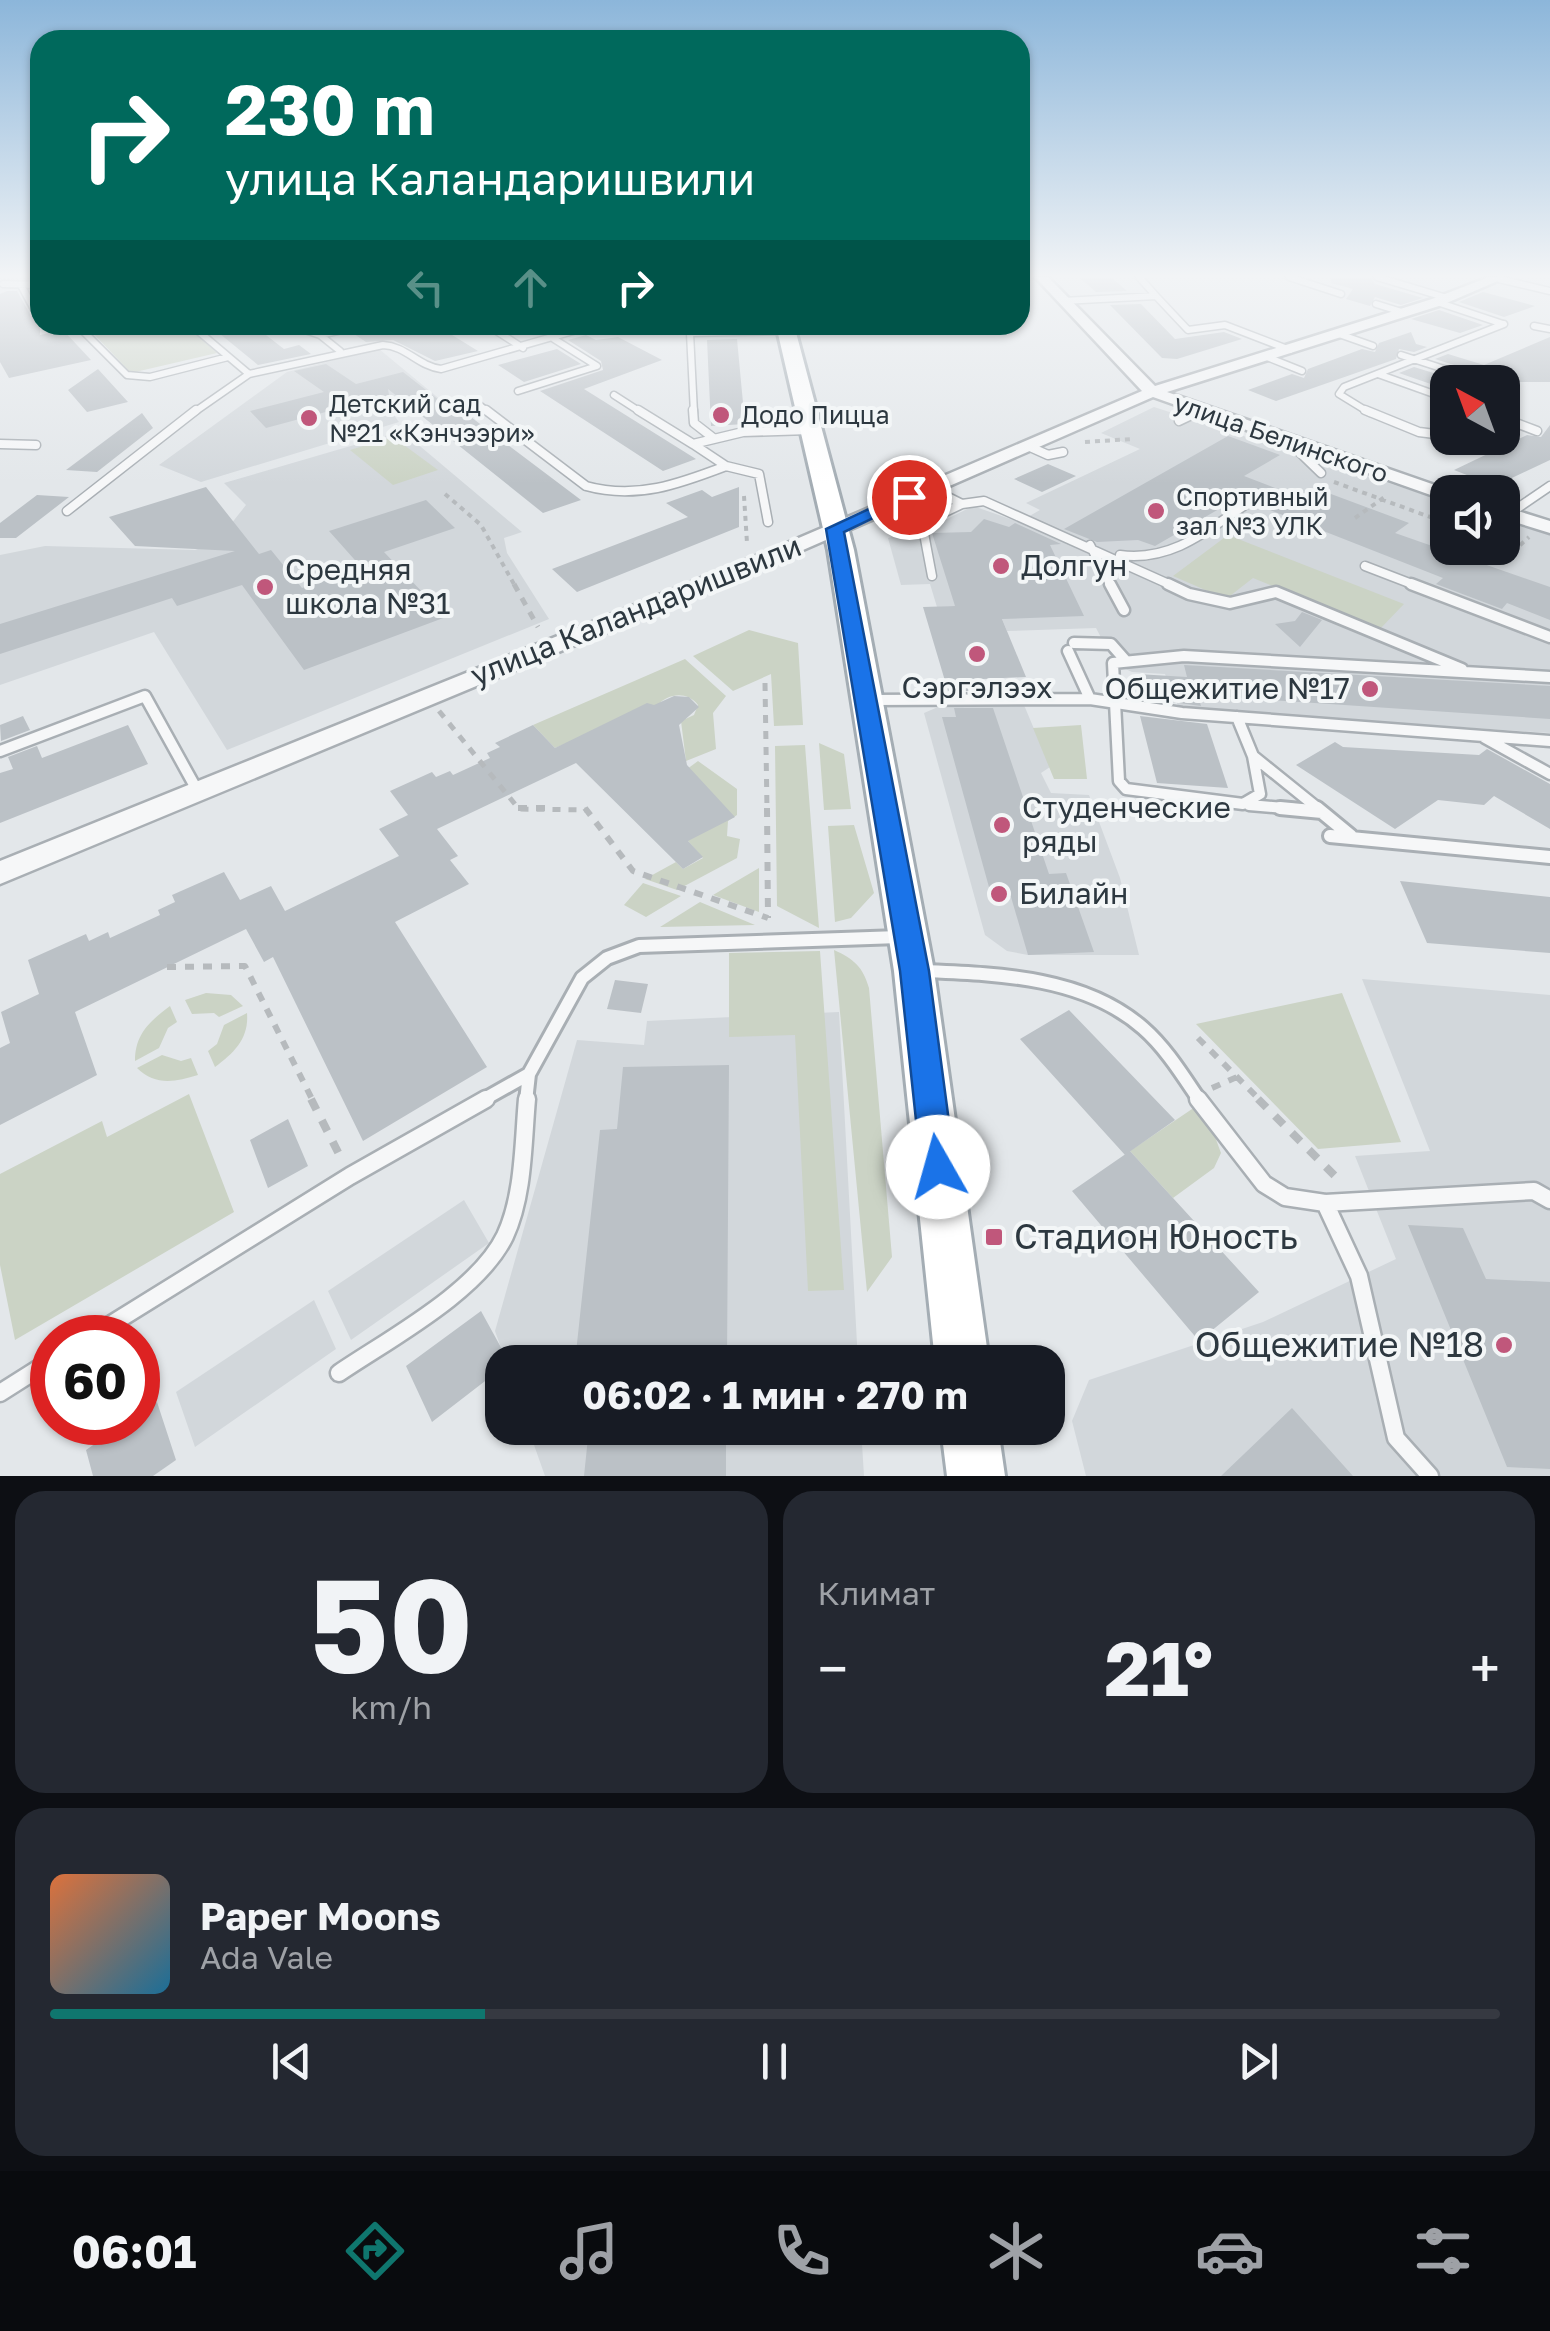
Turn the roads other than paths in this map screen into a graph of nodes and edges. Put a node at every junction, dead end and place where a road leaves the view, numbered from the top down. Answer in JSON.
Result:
{"nodes":[{"id":1,"x":98,"y":346,"type":"edge"},
{"id":2,"x":215,"y":346,"type":"edge"},
{"id":3,"x":333,"y":346,"type":"edge"},
{"id":4,"x":386,"y":346,"type":"edge"},
{"id":5,"x":395,"y":346,"type":"edge"},
{"id":6,"x":520,"y":346,"type":"edge"},
{"id":7,"x":530,"y":346,"type":"edge"},
{"id":8,"x":565,"y":346,"type":"edge"},
{"id":9,"x":691,"y":346,"type":"edge"},
{"id":10,"x":790,"y":346,"type":"edge"},
{"id":11,"x":1108,"y":346,"type":"edge"},
{"id":12,"x":1279,"y":346,"type":"edge"},
{"id":13,"x":1303,"y":346,"type":"edge"},
{"id":14,"x":1449,"y":346,"type":"edge"},
{"id":15,"x":523,"y":348,"type":"junction"},
{"id":16,"x":1290,"y":350,"type":"junction"},
{"id":17,"x":340,"y":351,"type":"junction"},
{"id":18,"x":1401,"y":355,"type":"dead end"},
{"id":19,"x":228,"y":357,"type":"junction"},
{"id":20,"x":1266,"y":357,"type":"junction"},
{"id":21,"x":1413,"y":360,"type":"junction"},
{"id":22,"x":1430,"y":365,"type":"edge"},
{"id":23,"x":1302,"y":371,"type":"dead end"},
{"id":24,"x":248,"y":374,"type":"junction"},
{"id":25,"x":1378,"y":374,"type":"junction"},
{"id":26,"x":1330,"y":382,"type":"dead end"},
{"id":27,"x":1344,"y":387,"type":"junction"},
{"id":28,"x":518,"y":391,"type":"dead end"},
{"id":29,"x":1152,"y":392,"type":"junction"},
{"id":30,"x":1430,"y":393,"type":"edge"},
{"id":31,"x":614,"y":395,"type":"dead end"},
{"id":32,"x":478,"y":404,"type":"dead end"},
{"id":33,"x":1200,"y":411,"type":"junction"},
{"id":34,"x":1179,"y":421,"type":"dead end"},
{"id":35,"x":1520,"y":425,"type":"edge"},
{"id":36,"x":810,"y":430,"type":"junction"},
{"id":37,"x":1537,"y":431,"type":"dead end"},
{"id":38,"x":1430,"y":434,"type":"edge"},
{"id":39,"x":712,"y":437,"type":"junction"},
{"id":40,"x":1290,"y":442,"type":"junction"},
{"id":41,"x":0,"y":444,"type":"edge"},
{"id":42,"x":693,"y":444,"type":"junction"},
{"id":43,"x":36,"y":445,"type":"dead end"},
{"id":44,"x":1028,"y":446,"type":"junction"},
{"id":45,"x":1063,"y":452,"type":"road end"},
{"id":46,"x":726,"y":466,"type":"junction"},
{"id":47,"x":1320,"y":475,"type":"road end"},
{"id":48,"x":1550,"y":486,"type":"edge"},
{"id":49,"x":930,"y":488,"type":"junction"},
{"id":50,"x":1430,"y":489,"type":"edge"},
{"id":51,"x":962,"y":504,"type":"junction"},
{"id":52,"x":1248,"y":504,"type":"dead end"},
{"id":53,"x":1520,"y":504,"type":"edge"},
{"id":54,"x":66,"y":511,"type":"dead end"},
{"id":55,"x":768,"y":522,"type":"dead end"},
{"id":56,"x":834,"y":529,"type":"junction"},
{"id":57,"x":1090,"y":545,"type":"junction"},
{"id":58,"x":1365,"y":566,"type":"dead end"},
{"id":59,"x":932,"y":576,"type":"dead end"},
{"id":60,"x":1124,"y":610,"type":"dead end"},
{"id":61,"x":1550,"y":637,"type":"edge"},
{"id":62,"x":1126,"y":661,"type":"junction"},
{"id":63,"x":1467,"y":672,"type":"junction"},
{"id":64,"x":1550,"y":677,"type":"edge"},
{"id":65,"x":1090,"y":699,"type":"junction"},
{"id":66,"x":864,"y":700,"type":"junction"},
{"id":67,"x":1116,"y":702,"type":"junction"},
{"id":68,"x":1237,"y":717,"type":"junction"},
{"id":69,"x":1483,"y":737,"type":"junction"},
{"id":70,"x":1550,"y":741,"type":"edge"},
{"id":71,"x":0,"y":751,"type":"edge"},
{"id":72,"x":1253,"y":756,"type":"junction"},
{"id":73,"x":1550,"y":774,"type":"edge"},
{"id":74,"x":197,"y":790,"type":"junction"},
{"id":75,"x":1244,"y":804,"type":"junction"},
{"id":76,"x":1322,"y":812,"type":"junction"},
{"id":77,"x":1330,"y":836,"type":"dead end"},
{"id":78,"x":1352,"y":837,"type":"junction"},
{"id":79,"x":1550,"y":856,"type":"edge"},
{"id":80,"x":0,"y":874,"type":"edge"},
{"id":81,"x":911,"y":954,"type":"junction"},
{"id":82,"x":529,"y":1074,"type":"junction"},
{"id":83,"x":1550,"y":1200,"type":"edge"},
{"id":84,"x":1325,"y":1203,"type":"junction"},
{"id":85,"x":126,"y":1315,"type":"edge"},
{"id":86,"x":960,"y":1345,"type":"edge"},
{"id":87,"x":340,"y":1373,"type":"dead end"},
{"id":88,"x":30,"y":1374,"type":"edge"},
{"id":89,"x":0,"y":1392,"type":"edge"},
{"id":90,"x":972,"y":1445,"type":"edge"},
{"id":91,"x":976,"y":1476,"type":"edge"},
{"id":92,"x":1430,"y":1476,"type":"edge"}],
"edges":[{"from":1,"to":19,"type":"lane"},
{"from":2,"to":19,"type":"lane"},
{"from":3,"to":17,"type":"lane"},
{"from":4,"to":17,"type":"lane"},
{"from":5,"to":15,"type":"lane"},
{"from":6,"to":15,"type":"lane"},
{"from":7,"to":15,"type":"lane"},
{"from":8,"to":28,"type":"lane"},
{"from":9,"to":39,"type":"lane"},
{"from":10,"to":36,"type":"main road"},
{"from":11,"to":29,"type":"street","name":"улица Белинского"},
{"from":12,"to":16,"type":"lane"},
{"from":13,"to":16,"type":"street","name":"улица Каландаришвили"},
{"from":14,"to":21,"type":"lane"},
{"from":16,"to":20,"type":"street","name":"улица Каландаришвили"},
{"from":17,"to":24,"type":"lane"},
{"from":18,"to":21,"type":"lane"},
{"from":19,"to":24,"type":"lane"},
{"from":20,"to":23,"type":"lane"},
{"from":20,"to":29,"type":"street","name":"улица Каландаришвили"},
{"from":21,"to":22,"type":"lane"},
{"from":21,"to":25,"type":"lane"},
{"from":24,"to":54,"type":"lane"},
{"from":25,"to":27,"type":"lane"},
{"from":25,"to":30,"type":"lane"},
{"from":26,"to":27,"type":"lane"},
{"from":27,"to":38,"type":"lane"},
{"from":29,"to":33,"type":"street","name":"улица Белинского"},
{"from":29,"to":44,"type":"street","name":"улица Каландаришвили"},
{"from":31,"to":42,"type":"lane"},
{"from":32,"to":46,"type":"lane"},
{"from":33,"to":34,"type":"lane"},
{"from":33,"to":40,"type":"street","name":"улица Белинского"},
{"from":35,"to":37,"type":"lane"},
{"from":36,"to":39,"type":"lane"},
{"from":36,"to":56,"type":"main road"},
{"from":39,"to":42,"type":"lane"},
{"from":40,"to":47,"type":"lane"},
{"from":40,"to":50,"type":"street","name":"улица Белинского"},
{"from":41,"to":43,"type":"lane"},
{"from":42,"to":46,"type":"lane"},
{"from":44,"to":45,"type":"lane"},
{"from":44,"to":49,"type":"street","name":"улица Каландаришвили"},
{"from":46,"to":55,"type":"lane"},
{"from":48,"to":53,"type":"lane"},
{"from":49,"to":51,"type":"lane"},
{"from":49,"to":56,"type":"street","name":"улица Каландаришвили"},
{"from":51,"to":57,"type":"lane"},
{"from":51,"to":59,"type":"lane"},
{"from":52,"to":57,"type":"lane"},
{"from":56,"to":66,"type":"main road"},
{"from":56,"to":74,"type":"street","name":"улица Каландаришвили"},
{"from":57,"to":60,"type":"lane"},
{"from":57,"to":63,"type":"lane"},
{"from":58,"to":61,"type":"lane"},
{"from":62,"to":63,"type":"lane"},
{"from":62,"to":65,"type":"lane"},
{"from":62,"to":67,"type":"lane"},
{"from":63,"to":64,"type":"lane"},
{"from":65,"to":66,"type":"lane"},
{"from":65,"to":67,"type":"lane"},
{"from":66,"to":81,"type":"main road"},
{"from":67,"to":68,"type":"lane"},
{"from":67,"to":75,"type":"lane"},
{"from":68,"to":69,"type":"lane"},
{"from":68,"to":72,"type":"lane"},
{"from":69,"to":70,"type":"lane"},
{"from":69,"to":73,"type":"lane"},
{"from":71,"to":74,"type":"lane"},
{"from":72,"to":75,"type":"lane"},
{"from":72,"to":76,"type":"lane"},
{"from":74,"to":80,"type":"street","name":"улица Каландаришвили"},
{"from":75,"to":76,"type":"lane"},
{"from":76,"to":78,"type":"lane"},
{"from":77,"to":78,"type":"lane"},
{"from":78,"to":79,"type":"lane"},
{"from":81,"to":82,"type":"lane"},
{"from":81,"to":84,"type":"lane"},
{"from":81,"to":86,"type":"main road"},
{"from":82,"to":85,"type":"lane"},
{"from":82,"to":87,"type":"lane"},
{"from":83,"to":84,"type":"lane"},
{"from":84,"to":92,"type":"lane"},
{"from":88,"to":89,"type":"lane"},
{"from":90,"to":91,"type":"main road"}]}
